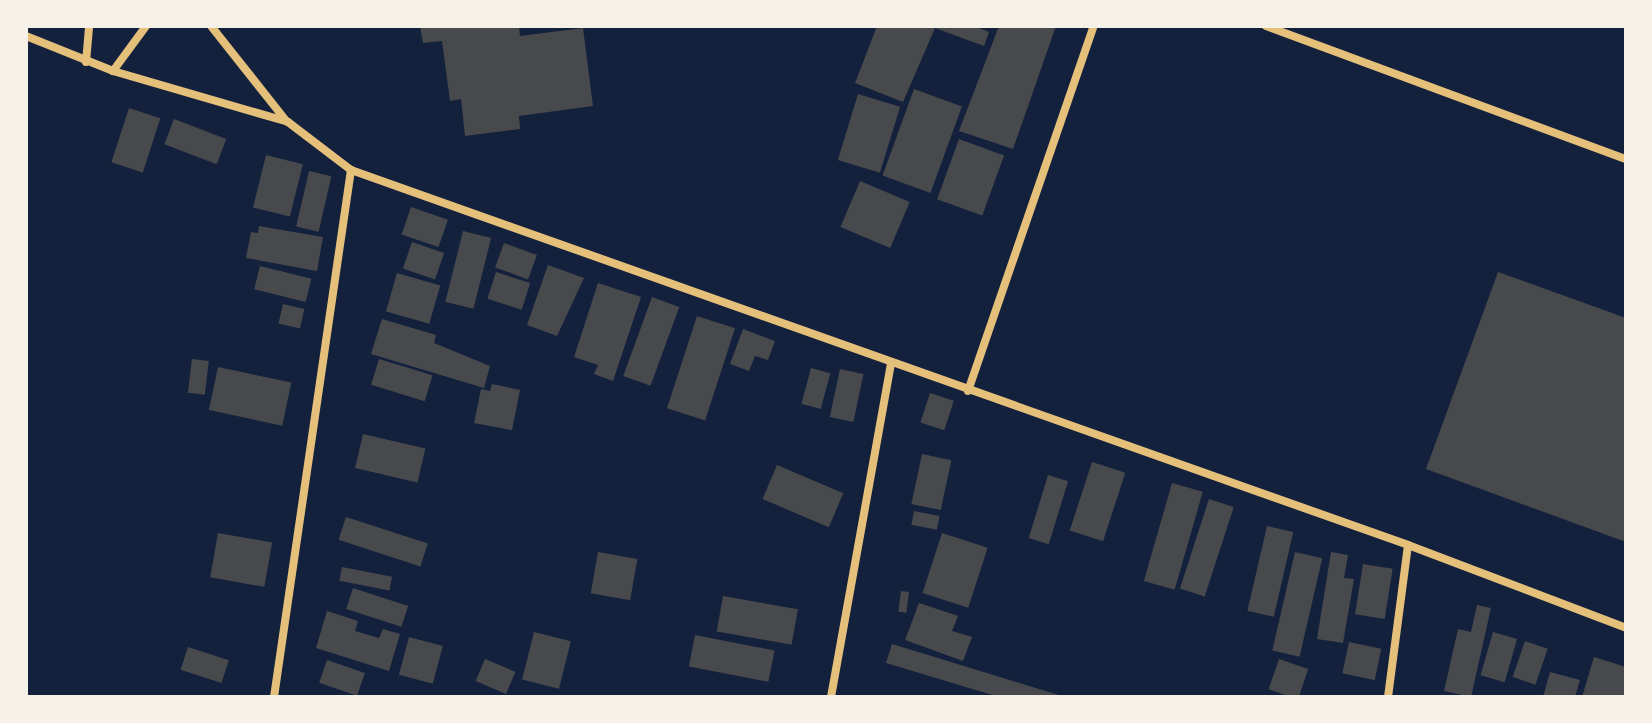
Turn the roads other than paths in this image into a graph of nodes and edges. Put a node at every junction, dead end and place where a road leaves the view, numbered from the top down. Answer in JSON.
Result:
{"nodes":[{"id":1,"x":89,"y":26,"type":"edge"},
{"id":2,"x":146,"y":26,"type":"edge"},
{"id":3,"x":211,"y":26,"type":"edge"},
{"id":4,"x":1094,"y":26,"type":"edge"},
{"id":5,"x":1266,"y":26,"type":"edge"},
{"id":6,"x":26,"y":36,"type":"edge"},
{"id":7,"x":86,"y":62,"type":"junction"},
{"id":8,"x":113,"y":71,"type":"junction"},
{"id":9,"x":288,"y":122,"type":"junction"},
{"id":10,"x":1626,"y":159,"type":"edge"},
{"id":11,"x":351,"y":170,"type":"junction"},
{"id":12,"x":891,"y":363,"type":"junction"},
{"id":13,"x":968,"y":391,"type":"junction"},
{"id":14,"x":1408,"y":545,"type":"junction"},
{"id":15,"x":1626,"y":628,"type":"edge"},
{"id":16,"x":274,"y":697,"type":"edge"},
{"id":17,"x":831,"y":697,"type":"edge"},
{"id":18,"x":1388,"y":697,"type":"edge"}],
"edges":[{"from":1,"to":7,"type":"street"},
{"from":2,"to":8,"type":"street"},
{"from":3,"to":9,"type":"street"},
{"from":4,"to":13,"type":"street"},
{"from":5,"to":10,"type":"street"},
{"from":6,"to":7,"type":"street"},
{"from":7,"to":8,"type":"street"},
{"from":8,"to":9,"type":"street"},
{"from":9,"to":11,"type":"street"},
{"from":11,"to":12,"type":"street"},
{"from":11,"to":16,"type":"street"},
{"from":12,"to":13,"type":"street"},
{"from":12,"to":17,"type":"street"},
{"from":13,"to":14,"type":"street"},
{"from":14,"to":15,"type":"street"},
{"from":14,"to":18,"type":"street"}]}
